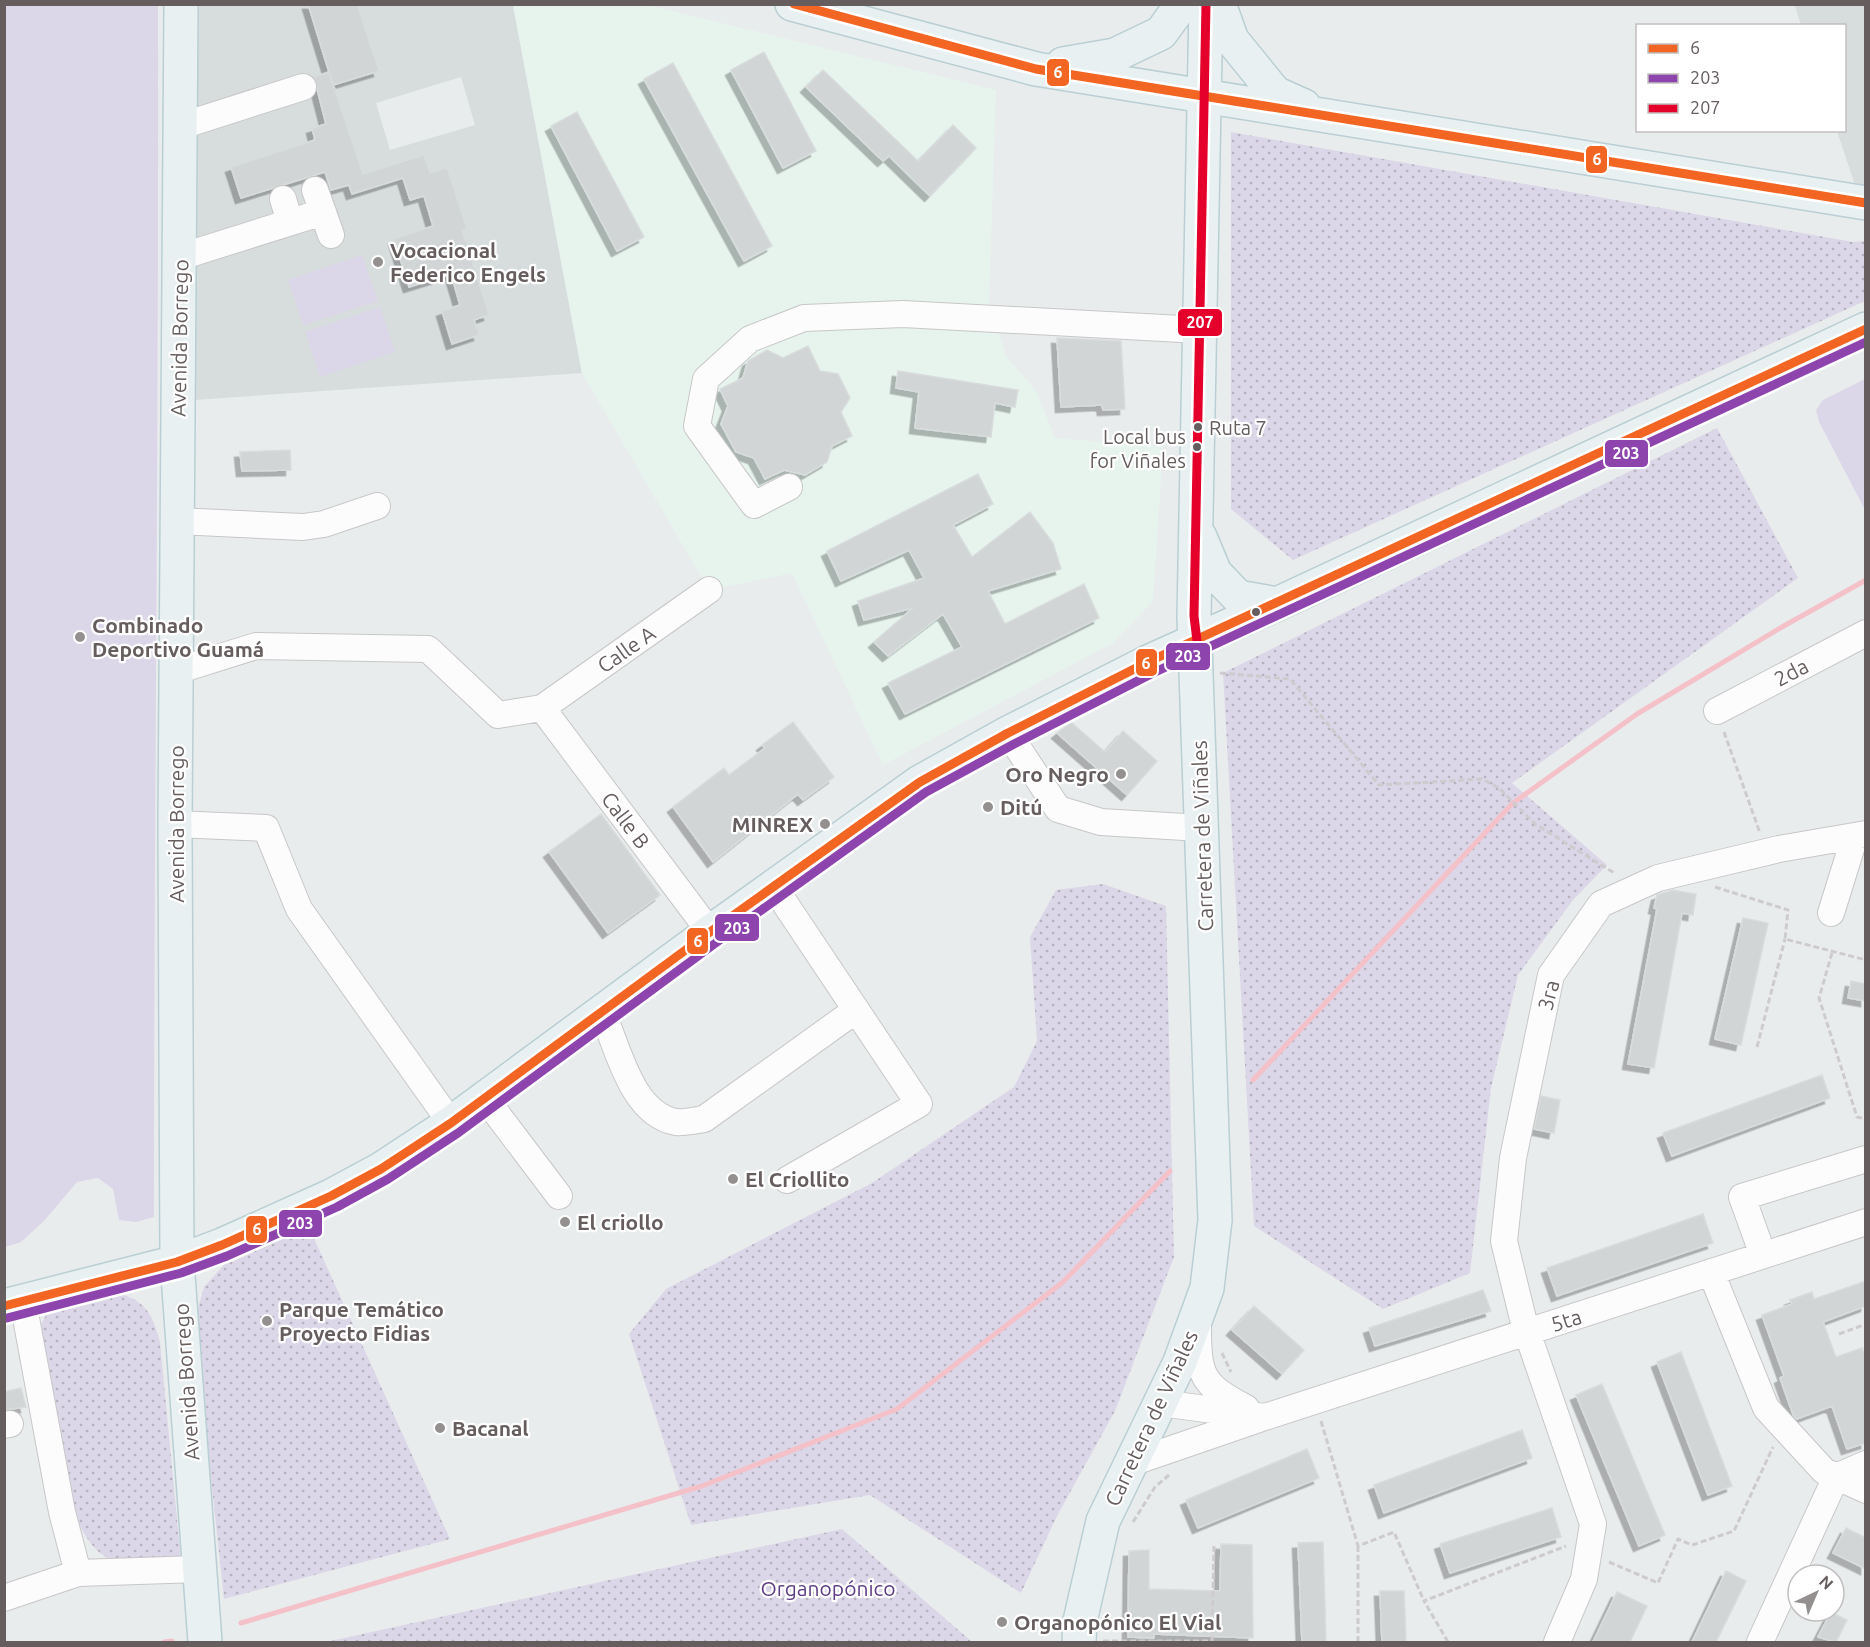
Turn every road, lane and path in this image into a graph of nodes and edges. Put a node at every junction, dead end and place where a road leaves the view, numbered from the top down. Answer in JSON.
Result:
{"nodes":[{"id":1,"x":182,"y":4,"type":"edge"},
{"id":2,"x":792,"y":4,"type":"edge"},
{"id":3,"x":1182,"y":4,"type":"edge"},
{"id":4,"x":1206,"y":4,"type":"edge"},
{"id":5,"x":1219,"y":4,"type":"edge"},
{"id":6,"x":1036,"y":69,"type":"junction"},
{"id":7,"x":303,"y":87,"type":"dead end"},
{"id":8,"x":1204,"y":96,"type":"junction"},
{"id":9,"x":1322,"y":115,"type":"junction"},
{"id":10,"x":181,"y":126,"type":"junction"},
{"id":11,"x":1866,"y":203,"type":"edge"},
{"id":12,"x":323,"y":212,"type":"dead end"},
{"id":13,"x":180,"y":257,"type":"junction"},
{"id":14,"x":1866,"y":328,"type":"edge"},
{"id":15,"x":1200,"y":330,"type":"junction"},
{"id":16,"x":789,"y":487,"type":"dead end"},
{"id":17,"x":377,"y":506,"type":"dead end"},
{"id":18,"x":177,"y":521,"type":"junction"},
{"id":19,"x":1196,"y":527,"type":"junction"},
{"id":20,"x":709,"y":590,"type":"dead end"},
{"id":21,"x":1278,"y":604,"type":"junction"},
{"id":22,"x":1866,"y":633,"type":"edge"},
{"id":23,"x":1197,"y":641,"type":"junction"},
{"id":24,"x":176,"y":671,"type":"junction"},
{"id":25,"x":1198,"y":675,"type":"junction"},
{"id":26,"x":542,"y":708,"type":"junction"},
{"id":27,"x":1717,"y":711,"type":"joint"},
{"id":28,"x":1008,"y":733,"type":"junction"},
{"id":29,"x":175,"y":824,"type":"junction"},
{"id":30,"x":1201,"y":828,"type":"junction"},
{"id":31,"x":1860,"y":835,"type":"edge"},
{"id":32,"x":1767,"y":852,"type":"junction"},
{"id":33,"x":1673,"y":874,"type":"junction"},
{"id":34,"x":774,"y":887,"type":"junction"},
{"id":35,"x":1638,"y":887,"type":"junction"},
{"id":36,"x":1831,"y":914,"type":"dead end"},
{"id":37,"x":710,"y":932,"type":"junction"},
{"id":38,"x":1785,"y":939,"type":"junction"},
{"id":39,"x":1832,"y":953,"type":"junction"},
{"id":40,"x":1866,"y":960,"type":"edge"},
{"id":41,"x":856,"y":1010,"type":"junction"},
{"id":42,"x":602,"y":1012,"type":"junction"},
{"id":43,"x":1757,"y":1047,"type":"dead end"},
{"id":44,"x":485,"y":1098,"type":"junction"},
{"id":45,"x":1866,"y":1119,"type":"edge"},
{"id":46,"x":451,"y":1123,"type":"junction"},
{"id":47,"x":1866,"y":1159,"type":"edge"},
{"id":48,"x":788,"y":1180,"type":"dead end"},
{"id":49,"x":559,"y":1196,"type":"dead end"},
{"id":50,"x":1866,"y":1222,"type":"edge"},
{"id":51,"x":1764,"y":1255,"type":"junction"},
{"id":52,"x":177,"y":1262,"type":"junction"},
{"id":53,"x":1711,"y":1272,"type":"junction"},
{"id":54,"x":14,"y":1304,"type":"edge"},
{"id":55,"x":1198,"y":1314,"type":"junction"},
{"id":56,"x":1866,"y":1324,"type":"edge"},
{"id":57,"x":1528,"y":1332,"type":"junction"},
{"id":58,"x":1839,"y":1334,"type":"dead end"},
{"id":59,"x":1315,"y":1401,"type":"junction"},
{"id":60,"x":1161,"y":1403,"type":"junction"},
{"id":61,"x":1265,"y":1417,"type":"junction"},
{"id":62,"x":1783,"y":1426,"type":"junction"},
{"id":63,"x":1131,"y":1464,"type":"junction"},
{"id":64,"x":1866,"y":1464,"type":"edge"},
{"id":65,"x":1172,"y":1472,"type":"dead end"},
{"id":66,"x":1836,"y":1477,"type":"junction"},
{"id":67,"x":1866,"y":1490,"type":"edge"},
{"id":68,"x":1129,"y":1528,"type":"dead end"},
{"id":69,"x":1214,"y":1544,"type":"dead end"},
{"id":70,"x":1589,"y":1545,"type":"junction"},
{"id":71,"x":1359,"y":1546,"type":"junction"},
{"id":72,"x":199,"y":1569,"type":"junction"},
{"id":73,"x":78,"y":1573,"type":"junction"},
{"id":74,"x":4,"y":1598,"type":"edge"},
{"id":75,"x":1424,"y":1600,"type":"junction"},
{"id":76,"x":1096,"y":1639,"type":"edge"},
{"id":77,"x":205,"y":1642,"type":"edge"},
{"id":78,"x":1358,"y":1642,"type":"edge"},
{"id":79,"x":1448,"y":1642,"type":"edge"},
{"id":80,"x":1557,"y":1642,"type":"edge"},
{"id":81,"x":1760,"y":1642,"type":"edge"}],
"edges":[{"from":1,"to":10,"type":"main road","name":"Avenida Borrego"},
{"from":2,"to":6,"type":"main road"},
{"from":3,"to":6,"type":"main road"},
{"from":4,"to":8,"type":"main road","name":"Carretera de Viñales"},
{"from":5,"to":9,"type":"main road"},
{"from":6,"to":8,"type":"main road"},
{"from":7,"to":10,"type":"street"},
{"from":8,"to":9,"type":"main road"},
{"from":8,"to":15,"type":"main road","name":"Carretera de Viñales"},
{"from":9,"to":11,"type":"main road"},
{"from":10,"to":13,"type":"main road","name":"Avenida Borrego"},
{"from":12,"to":13,"type":"street"},
{"from":13,"to":18,"type":"main road","name":"Avenida Borrego"},
{"from":14,"to":21,"type":"main road"},
{"from":15,"to":16,"type":"street"},
{"from":15,"to":19,"type":"main road","name":"Carretera de Viñales"},
{"from":17,"to":18,"type":"street"},
{"from":18,"to":24,"type":"main road","name":"Avenida Borrego"},
{"from":19,"to":21,"type":"main road"},
{"from":19,"to":23,"type":"main road","name":"Carretera de Viñales"},
{"from":20,"to":26,"type":"street","name":"Calle A"},
{"from":21,"to":23,"type":"main road"},
{"from":22,"to":27,"type":"street","name":"2da"},
{"from":23,"to":25,"type":"main road","name":"Carretera de Viñales"},
{"from":23,"to":28,"type":"main road"},
{"from":24,"to":26,"type":"street"},
{"from":24,"to":29,"type":"main road","name":"Avenida Borrego"},
{"from":25,"to":30,"type":"main road","name":"Carretera de Viñales"},
{"from":25,"to":35,"type":"path"},
{"from":26,"to":37,"type":"street","name":"Calle B"},
{"from":27,"to":32,"type":"path"},
{"from":28,"to":30,"type":"street"},
{"from":28,"to":34,"type":"main road"},
{"from":29,"to":46,"type":"street"},
{"from":29,"to":52,"type":"main road","name":"Avenida Borrego"},
{"from":30,"to":55,"type":"main road","name":"Carretera de Viñales"},
{"from":31,"to":32,"type":"street","name":"3ra"},
{"from":31,"to":36,"type":"street"},
{"from":32,"to":33,"type":"street","name":"3ra"},
{"from":33,"to":35,"type":"street","name":"3ra"},
{"from":33,"to":38,"type":"path"},
{"from":34,"to":37,"type":"main road"},
{"from":34,"to":41,"type":"street"},
{"from":35,"to":57,"type":"street","name":"3ra"},
{"from":37,"to":42,"type":"main road"},
{"from":38,"to":39,"type":"path"},
{"from":38,"to":43,"type":"path"},
{"from":39,"to":40,"type":"path"},
{"from":39,"to":45,"type":"path"},
{"from":41,"to":42,"type":"street"},
{"from":41,"to":48,"type":"street"},
{"from":42,"to":44,"type":"main road"},
{"from":44,"to":46,"type":"main road"},
{"from":44,"to":49,"type":"street"},
{"from":46,"to":52,"type":"main road"},
{"from":47,"to":51,"type":"street"},
{"from":50,"to":51,"type":"street","name":"5ta"},
{"from":51,"to":53,"type":"street","name":"5ta"},
{"from":52,"to":54,"type":"main road"},
{"from":52,"to":72,"type":"main road","name":"Avenida Borrego"},
{"from":53,"to":57,"type":"street","name":"5ta"},
{"from":53,"to":62,"type":"street"},
{"from":54,"to":73,"type":"street"},
{"from":55,"to":60,"type":"main road","name":"Carretera de Viñales"},
{"from":55,"to":61,"type":"street"},
{"from":56,"to":58,"type":"path"},
{"from":57,"to":59,"type":"street","name":"5ta"},
{"from":57,"to":70,"type":"street","name":"3ra"},
{"from":59,"to":61,"type":"street","name":"5ta"},
{"from":59,"to":71,"type":"path"},
{"from":60,"to":61,"type":"street","name":"5ta"},
{"from":60,"to":63,"type":"main road","name":"Carretera de Viñales"},
{"from":61,"to":63,"type":"street","name":"5ta"},
{"from":62,"to":66,"type":"street"},
{"from":62,"to":70,"type":"path"},
{"from":63,"to":76,"type":"main road","name":"Carretera de Viñales"},
{"from":64,"to":66,"type":"street"},
{"from":65,"to":68,"type":"path"},
{"from":66,"to":67,"type":"street"},
{"from":66,"to":81,"type":"street"},
{"from":69,"to":76,"type":"path"},
{"from":70,"to":75,"type":"path"},
{"from":70,"to":80,"type":"street","name":"3ra"},
{"from":71,"to":75,"type":"path"},
{"from":71,"to":78,"type":"path"},
{"from":72,"to":73,"type":"street"},
{"from":72,"to":77,"type":"main road","name":"Avenida Borrego"},
{"from":73,"to":74,"type":"street"},
{"from":75,"to":79,"type":"path"}]}
